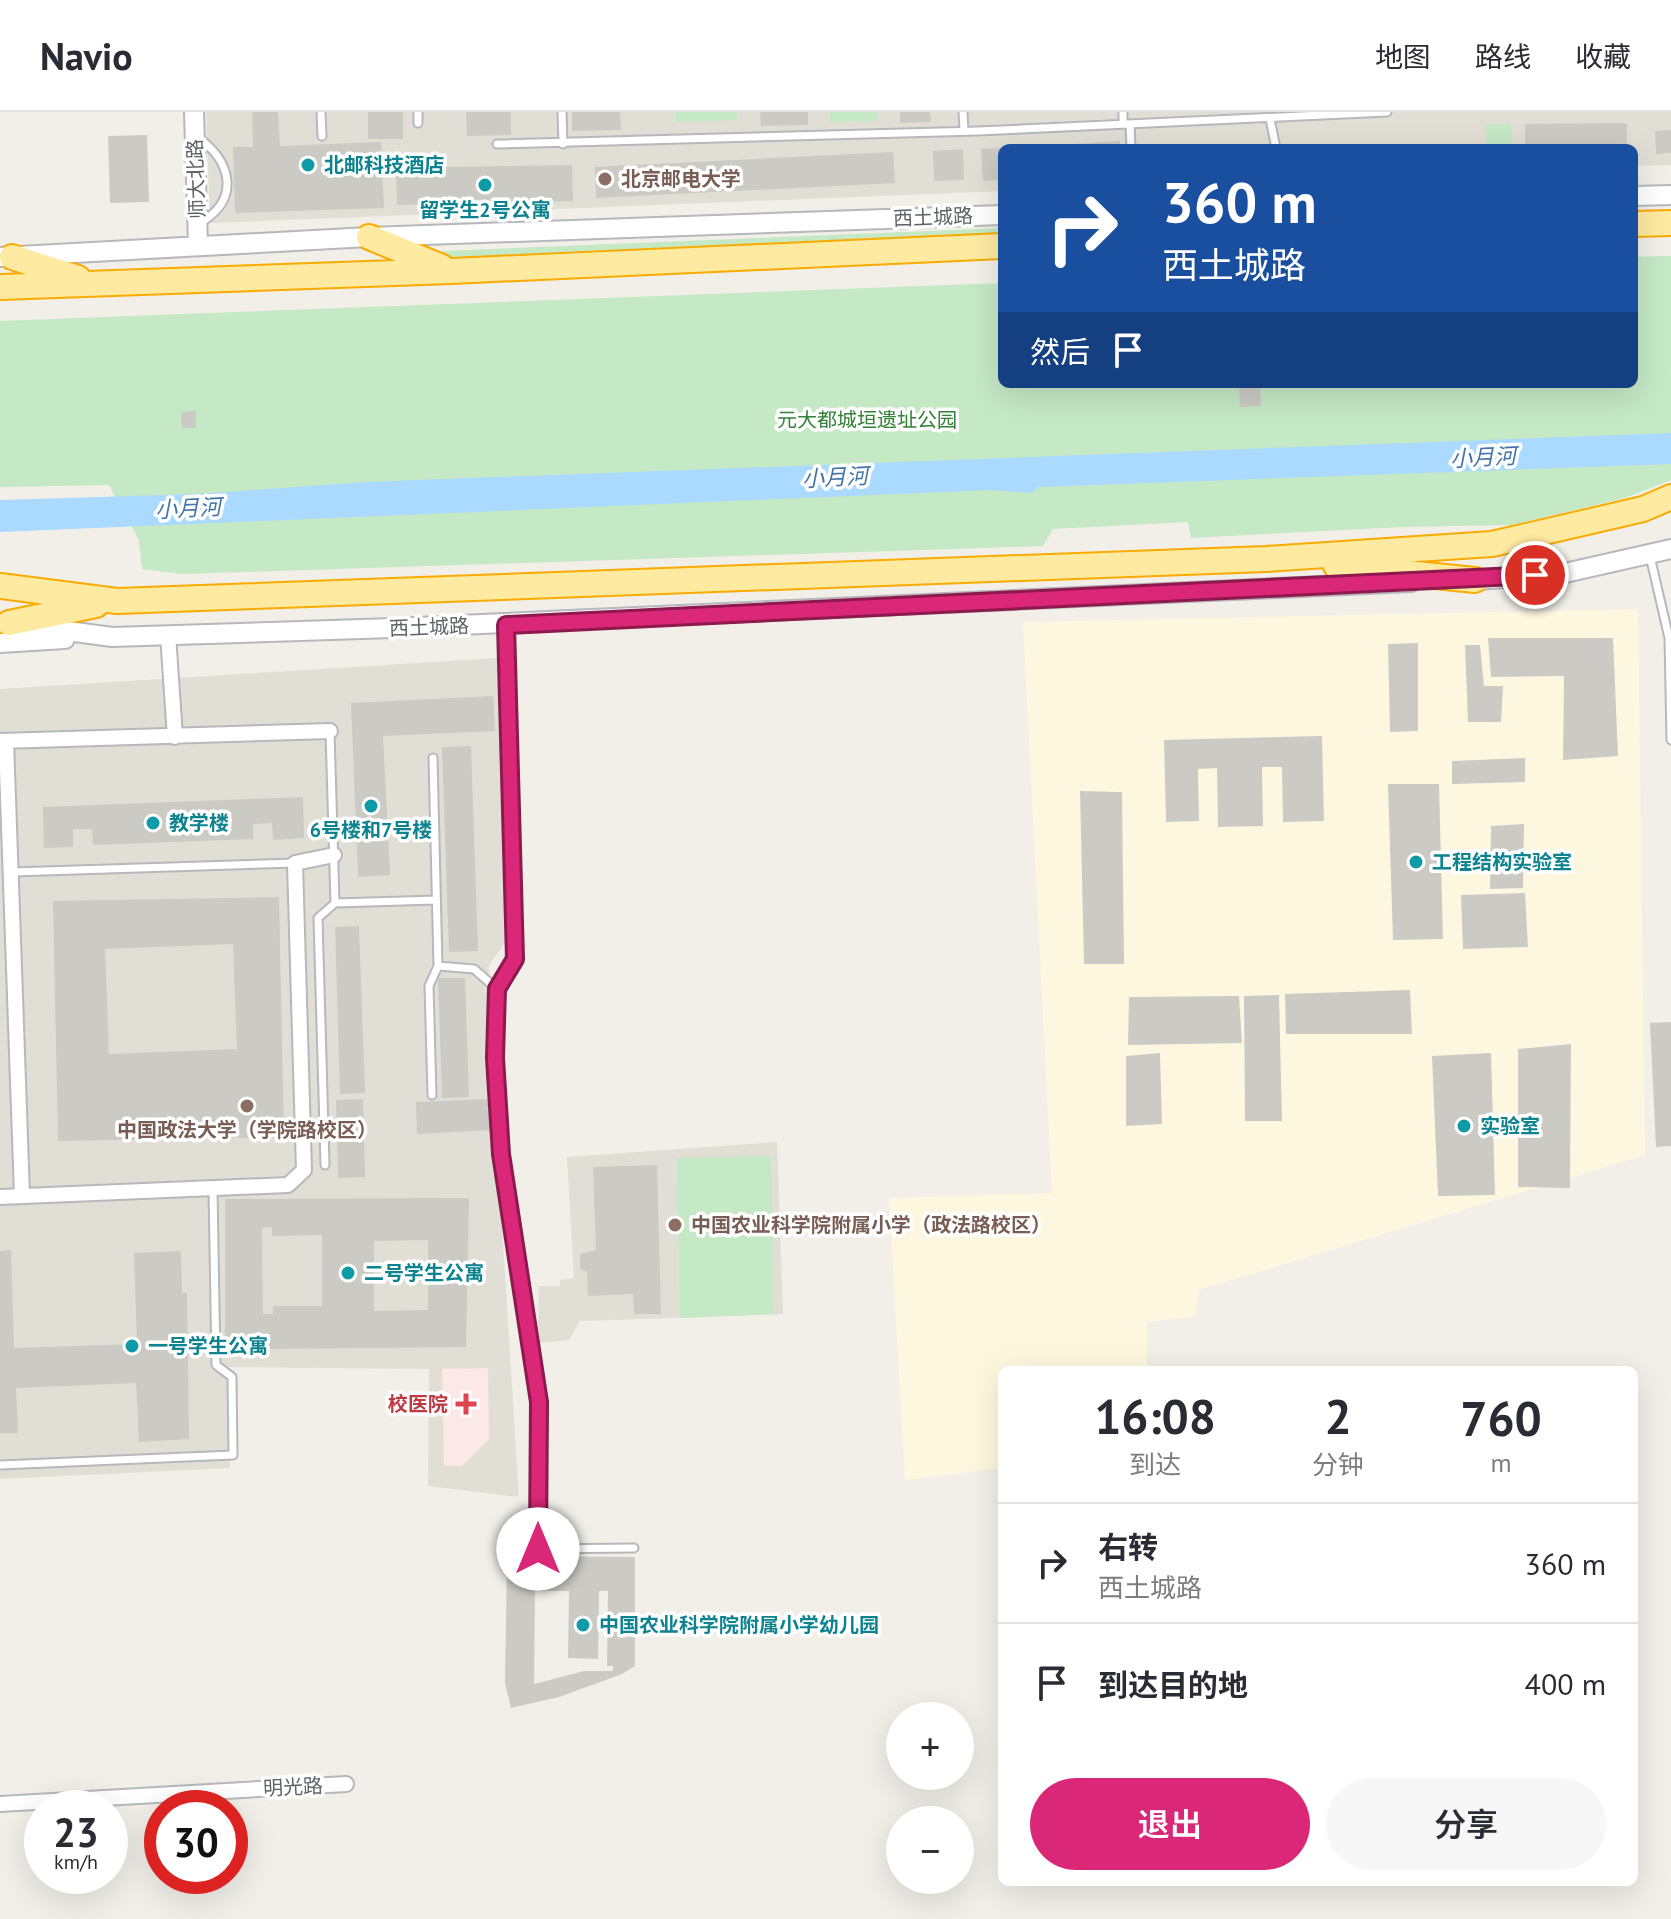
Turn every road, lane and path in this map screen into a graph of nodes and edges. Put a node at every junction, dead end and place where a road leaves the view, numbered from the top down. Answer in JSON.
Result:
{"nodes":[{"id":1,"x":194,"y":112,"type":"edge"},
{"id":2,"x":321,"y":112,"type":"edge"},
{"id":3,"x":418,"y":112,"type":"edge"},
{"id":4,"x":562,"y":112,"type":"edge"},
{"id":5,"x":963,"y":112,"type":"edge"},
{"id":6,"x":1123,"y":112,"type":"edge"},
{"id":7,"x":1387,"y":112,"type":"edge"},
{"id":8,"x":1270,"y":119,"type":"junction"},
{"id":9,"x":418,"y":123,"type":"dead end"},
{"id":10,"x":1127,"y":124,"type":"junction"},
{"id":11,"x":964,"y":131,"type":"junction"},
{"id":12,"x":194,"y":135,"type":"junction"},
{"id":13,"x":322,"y":136,"type":"dead end"},
{"id":14,"x":497,"y":144,"type":"dead end"},
{"id":15,"x":563,"y":144,"type":"junction"},
{"id":16,"x":1130,"y":144,"type":"edge"},
{"id":17,"x":1275,"y":144,"type":"edge"},
{"id":18,"x":1671,"y":195,"type":"edge"},
{"id":19,"x":1638,"y":196,"type":"edge"},
{"id":20,"x":998,"y":215,"type":"edge"},
{"id":21,"x":1671,"y":223,"type":"edge"},
{"id":22,"x":1638,"y":224,"type":"edge"},
{"id":23,"x":198,"y":225,"type":"junction"},
{"id":24,"x":369,"y":237,"type":"junction"},
{"id":25,"x":198,"y":245,"type":"junction"},
{"id":26,"x":998,"y":246,"type":"edge"},
{"id":27,"x":6,"y":257,"type":"edge"},
{"id":28,"x":451,"y":271,"type":"junction"},
{"id":29,"x":92,"y":283,"type":"junction"},
{"id":30,"x":0,"y":287,"type":"edge"},
{"id":31,"x":1671,"y":497,"type":"edge"},
{"id":32,"x":1671,"y":549,"type":"edge"},
{"id":33,"x":1650,"y":553,"type":"junction"},
{"id":34,"x":1266,"y":559,"type":"junction"},
{"id":35,"x":1475,"y":580,"type":"junction"},
{"id":36,"x":0,"y":586,"type":"edge"},
{"id":37,"x":117,"y":601,"type":"junction"},
{"id":38,"x":506,"y":625,"type":"junction"},
{"id":39,"x":2,"y":628,"type":"edge"},
{"id":40,"x":168,"y":635,"type":"junction"},
{"id":41,"x":330,"y":731,"type":"joint"},
{"id":42,"x":175,"y":737,"type":"junction"},
{"id":43,"x":1671,"y":740,"type":"edge"},
{"id":44,"x":3,"y":741,"type":"edge"},
{"id":45,"x":433,"y":758,"type":"dead end"},
{"id":46,"x":334,"y":855,"type":"junction"},
{"id":47,"x":295,"y":863,"type":"junction"},
{"id":48,"x":13,"y":872,"type":"junction"},
{"id":49,"x":436,"y":900,"type":"junction"},
{"id":50,"x":335,"y":903,"type":"junction"},
{"id":51,"x":438,"y":966,"type":"junction"},
{"id":52,"x":497,"y":989,"type":"junction"},
{"id":53,"x":432,"y":1095,"type":"dead end"},
{"id":54,"x":325,"y":1165,"type":"dead end"},
{"id":55,"x":213,"y":1189,"type":"junction"},
{"id":56,"x":22,"y":1195,"type":"junction"},
{"id":57,"x":0,"y":1197,"type":"edge"},
{"id":58,"x":0,"y":1465,"type":"edge"},
{"id":59,"x":634,"y":1548,"type":"dead end"},
{"id":60,"x":538,"y":1549,"type":"joint"},
{"id":61,"x":346,"y":1784,"type":"dead end"},
{"id":62,"x":0,"y":1804,"type":"edge"}],
"edges":[{"from":1,"to":12,"type":"street","name":"师大北路"},
{"from":2,"to":13,"type":"lane"},
{"from":3,"to":9,"type":"lane"},
{"from":4,"to":15,"type":"lane"},
{"from":5,"to":11,"type":"lane"},
{"from":6,"to":10,"type":"lane"},
{"from":7,"to":8,"type":"lane"},
{"from":8,"to":10,"type":"lane"},
{"from":8,"to":17,"type":"lane"},
{"from":10,"to":11,"type":"lane"},
{"from":10,"to":16,"type":"lane"},
{"from":11,"to":15,"type":"lane"},
{"from":12,"to":23,"type":"street","name":"师大北路"},
{"from":12,"to":23,"type":"lane"},
{"from":14,"to":15,"type":"lane"},
{"from":18,"to":19,"type":"street"},
{"from":20,"to":24,"type":"street","name":"西土城路"},
{"from":21,"to":22,"type":"highway"},
{"from":23,"to":25,"type":"street","name":"师大北路"},
{"from":24,"to":25,"type":"street","name":"西土城路"},
{"from":24,"to":28,"type":"highway"},
{"from":25,"to":27,"type":"street","name":"西土城路"},
{"from":26,"to":28,"type":"highway","name":"西土城路"},
{"from":27,"to":29,"type":"highway"},
{"from":28,"to":29,"type":"highway","name":"西土城路"},
{"from":29,"to":30,"type":"highway","name":"西土城路"},
{"from":31,"to":34,"type":"highway"},
{"from":32,"to":33,"type":"street","name":"西土城路"},
{"from":33,"to":35,"type":"street","name":"西土城路"},
{"from":33,"to":43,"type":"lane"},
{"from":34,"to":35,"type":"highway"},
{"from":34,"to":37,"type":"highway"},
{"from":35,"to":38,"type":"street","name":"西土城路"},
{"from":36,"to":37,"type":"highway"},
{"from":37,"to":39,"type":"highway"},
{"from":38,"to":40,"type":"street","name":"西土城路"},
{"from":38,"to":52,"type":"street"},
{"from":39,"to":40,"type":"street","name":"西土城路"},
{"from":40,"to":42,"type":"street"},
{"from":41,"to":42,"type":"street"},
{"from":41,"to":46,"type":"lane"},
{"from":42,"to":44,"type":"street"},
{"from":44,"to":48,"type":"street"},
{"from":45,"to":49,"type":"lane"},
{"from":46,"to":47,"type":"street"},
{"from":46,"to":50,"type":"lane"},
{"from":47,"to":48,"type":"lane"},
{"from":47,"to":55,"type":"street"},
{"from":48,"to":56,"type":"street"},
{"from":49,"to":50,"type":"lane"},
{"from":49,"to":51,"type":"lane"},
{"from":50,"to":54,"type":"lane"},
{"from":51,"to":52,"type":"lane"},
{"from":51,"to":53,"type":"lane"},
{"from":52,"to":60,"type":"street"},
{"from":55,"to":56,"type":"street"},
{"from":55,"to":58,"type":"lane"},
{"from":56,"to":57,"type":"street"},
{"from":59,"to":60,"type":"lane"},
{"from":61,"to":62,"type":"street","name":"明光路"}]}
